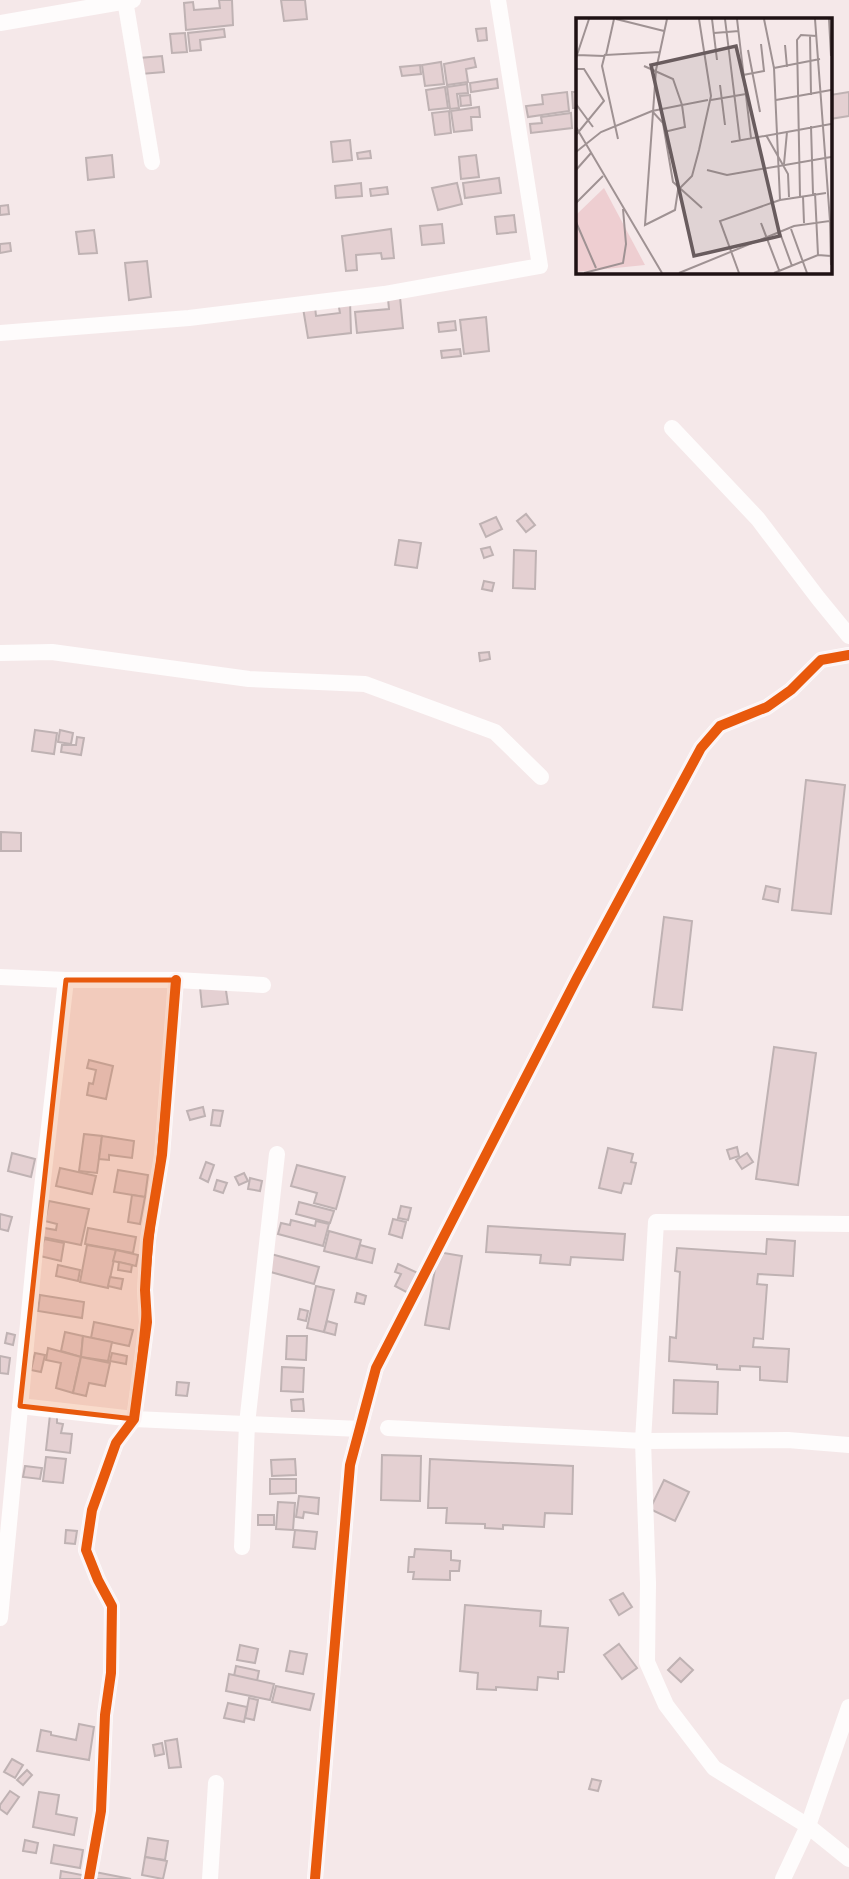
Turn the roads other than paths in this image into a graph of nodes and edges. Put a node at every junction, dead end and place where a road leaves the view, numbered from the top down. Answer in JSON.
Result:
{"nodes":[{"id":1,"x":128,"y":0,"type":"edge"},
{"id":2,"x":498,"y":0,"type":"edge"},
{"id":3,"x":0,"y":23,"type":"edge"},
{"id":4,"x":152,"y":162,"type":"dead end"},
{"id":5,"x":0,"y":333,"type":"edge"},
{"id":6,"x":672,"y":428,"type":"dead end"},
{"id":7,"x":849,"y":636,"type":"edge"},
{"id":8,"x":0,"y":653,"type":"edge"},
{"id":9,"x":849,"y":655,"type":"edge"},
{"id":10,"x":541,"y":777,"type":"dead end"},
{"id":11,"x":0,"y":977,"type":"edge"},
{"id":12,"x":66,"y":980,"type":"junction"},
{"id":13,"x":176,"y":980,"type":"junction"},
{"id":14,"x":263,"y":985,"type":"dead end"},
{"id":15,"x":276,"y":1154,"type":"dead end"},
{"id":16,"x":849,"y":1224,"type":"edge"},
{"id":17,"x":20,"y":1406,"type":"junction"},
{"id":18,"x":134,"y":1419,"type":"junction"},
{"id":19,"x":247,"y":1424,"type":"junction"},
{"id":20,"x":388,"y":1428,"type":"dead end"},
{"id":21,"x":360,"y":1429,"type":"junction"},
{"id":22,"x":643,"y":1441,"type":"junction"},
{"id":23,"x":849,"y":1445,"type":"edge"},
{"id":24,"x":242,"y":1547,"type":"dead end"},
{"id":25,"x":2,"y":1589,"type":"edge"},
{"id":26,"x":0,"y":1618,"type":"edge"},
{"id":27,"x":849,"y":1707,"type":"edge"},
{"id":28,"x":216,"y":1783,"type":"dead end"},
{"id":29,"x":808,"y":1826,"type":"junction"},
{"id":30,"x":849,"y":1860,"type":"edge"},
{"id":31,"x":89,"y":1879,"type":"edge"},
{"id":32,"x":210,"y":1879,"type":"edge"},
{"id":33,"x":315,"y":1879,"type":"edge"},
{"id":34,"x":783,"y":1879,"type":"edge"}],
"edges":[{"from":1,"to":3,"type":"street"},
{"from":1,"to":4,"type":"street"},
{"from":2,"to":5,"type":"street"},
{"from":6,"to":7,"type":"street"},
{"from":8,"to":10,"type":"street"},
{"from":9,"to":21,"type":"street"},
{"from":11,"to":12,"type":"street"},
{"from":12,"to":13,"type":"street"},
{"from":12,"to":17,"type":"street"},
{"from":13,"to":14,"type":"street"},
{"from":13,"to":18,"type":"street"},
{"from":15,"to":19,"type":"street"},
{"from":16,"to":22,"type":"street"},
{"from":17,"to":18,"type":"street"},
{"from":17,"to":25,"type":"street"},
{"from":18,"to":19,"type":"street"},
{"from":18,"to":31,"type":"street"},
{"from":19,"to":21,"type":"street"},
{"from":19,"to":24,"type":"street"},
{"from":20,"to":22,"type":"street"},
{"from":21,"to":33,"type":"street"},
{"from":22,"to":23,"type":"street"},
{"from":22,"to":29,"type":"street"},
{"from":25,"to":26,"type":"street"},
{"from":27,"to":29,"type":"street"},
{"from":28,"to":32,"type":"street"},
{"from":29,"to":30,"type":"street"},
{"from":29,"to":34,"type":"street"}]}
